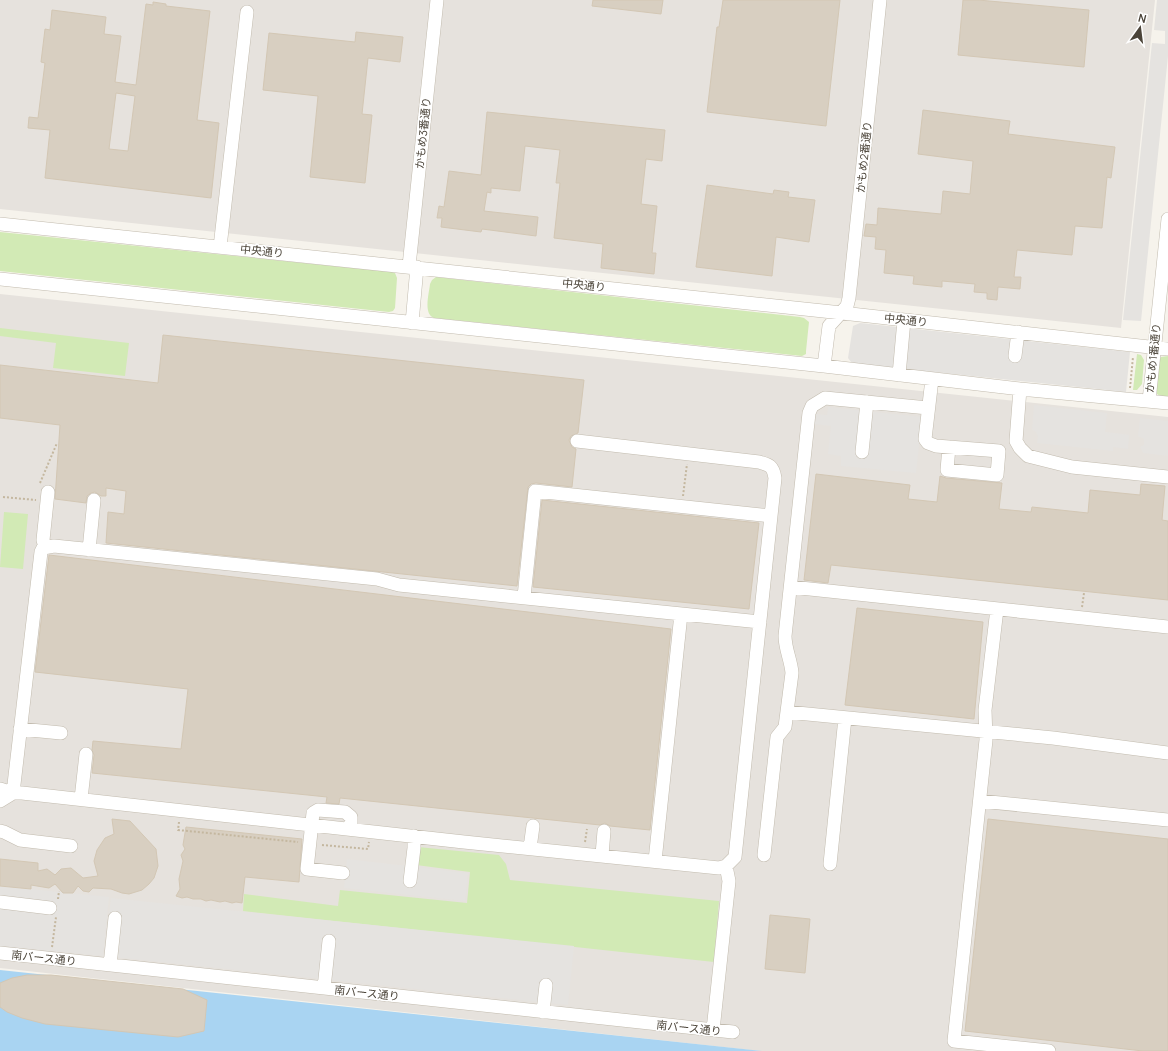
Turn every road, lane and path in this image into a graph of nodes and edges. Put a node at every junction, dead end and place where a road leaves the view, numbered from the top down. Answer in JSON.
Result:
{"nodes":[{"id":1,"x":437,"y":0,"type":"edge"},
{"id":2,"x":880,"y":0,"type":"edge"},
{"id":3,"x":246,"y":12,"type":"dead end"},
{"id":4,"x":1168,"y":219,"type":"edge"},
{"id":5,"x":0,"y":224,"type":"edge"},
{"id":6,"x":220,"y":247,"type":"junction"},
{"id":7,"x":413,"y":267,"type":"junction"},
{"id":8,"x":0,"y":279,"type":"edge"},
{"id":9,"x":842,"y":313,"type":"junction"},
{"id":10,"x":904,"y":320,"type":"junction"},
{"id":11,"x":412,"y":322,"type":"junction"},
{"id":12,"x":1018,"y":332,"type":"junction"},
{"id":13,"x":1154,"y":347,"type":"junction"},
{"id":14,"x":1168,"y":349,"type":"edge"},
{"id":15,"x":1133,"y":354,"type":"dead end"},
{"id":16,"x":1015,"y":356,"type":"dead end"},
{"id":17,"x":824,"y":366,"type":"junction"},
{"id":18,"x":899,"y":375,"type":"junction"},
{"id":19,"x":932,"y":379,"type":"junction"},
{"id":20,"x":1020,"y":389,"type":"junction"},
{"id":21,"x":1129,"y":391,"type":"dead end"},
{"id":22,"x":1149,"y":401,"type":"junction"},
{"id":23,"x":867,"y":402,"type":"junction"},
{"id":24,"x":1168,"y":403,"type":"edge"},
{"id":25,"x":928,"y":408,"type":"junction"},
{"id":26,"x":577,"y":441,"type":"dead end"},
{"id":27,"x":58,"y":443,"type":"dead end"},
{"id":28,"x":949,"y":447,"type":"junction"},
{"id":29,"x":862,"y":452,"type":"dead end"},
{"id":30,"x":687,"y":463,"type":"dead end"},
{"id":31,"x":1168,"y":477,"type":"edge"},
{"id":32,"x":42,"y":492,"type":"junction"},
{"id":33,"x":3,"y":497,"type":"dead end"},
{"id":34,"x":94,"y":500,"type":"dead end"},
{"id":35,"x":682,"y":507,"type":"junction"},
{"id":36,"x":771,"y":516,"type":"junction"},
{"id":37,"x":45,"y":547,"type":"junction"},
{"id":38,"x":89,"y":550,"type":"junction"},
{"id":39,"x":791,"y":587,"type":"junction"},
{"id":40,"x":1084,"y":593,"type":"dead end"},
{"id":41,"x":524,"y":597,"type":"junction"},
{"id":42,"x":997,"y":609,"type":"junction"},
{"id":43,"x":1082,"y":611,"type":"dead end"},
{"id":44,"x":681,"y":614,"type":"junction"},
{"id":45,"x":760,"y":622,"type":"junction"},
{"id":46,"x":1168,"y":627,"type":"edge"},
{"id":47,"x":787,"y":712,"type":"junction"},
{"id":48,"x":845,"y":718,"type":"junction"},
{"id":49,"x":20,"y":729,"type":"junction"},
{"id":50,"x":986,"y":732,"type":"junction"},
{"id":51,"x":61,"y":733,"type":"dead end"},
{"id":52,"x":1168,"y":753,"type":"edge"},
{"id":53,"x":86,"y":754,"type":"dead end"},
{"id":54,"x":0,"y":789,"type":"edge"},
{"id":55,"x":13,"y":793,"type":"junction"},
{"id":56,"x":81,"y":799,"type":"junction"},
{"id":57,"x":0,"y":801,"type":"edge"},
{"id":58,"x":980,"y":801,"type":"junction"},
{"id":59,"x":180,"y":819,"type":"dead end"},
{"id":60,"x":1168,"y":820,"type":"edge"},
{"id":61,"x":312,"y":825,"type":"junction"},
{"id":62,"x":533,"y":826,"type":"dead end"},
{"id":63,"x":586,"y":829,"type":"dead end"},
{"id":64,"x":0,"y":831,"type":"edge"},
{"id":65,"x":604,"y":831,"type":"dead end"},
{"id":66,"x":414,"y":836,"type":"junction"},
{"id":67,"x":373,"y":842,"type":"dead end"},
{"id":68,"x":310,"y":844,"type":"junction"},
{"id":69,"x":585,"y":844,"type":"dead end"},
{"id":70,"x":71,"y":846,"type":"dead end"},
{"id":71,"x":530,"y":848,"type":"junction"},
{"id":72,"x":602,"y":855,"type":"junction"},
{"id":73,"x":764,"y":855,"type":"dead end"},
{"id":74,"x":654,"y":861,"type":"junction"},
{"id":75,"x":830,"y":864,"type":"dead end"},
{"id":76,"x":726,"y":866,"type":"junction"},
{"id":77,"x":343,"y":873,"type":"dead end"},
{"id":78,"x":410,"y":880,"type":"dead end"},
{"id":79,"x":59,"y":891,"type":"dead end"},
{"id":80,"x":0,"y":902,"type":"edge"},
{"id":81,"x":55,"y":908,"type":"junction"},
{"id":82,"x":115,"y":918,"type":"dead end"},
{"id":83,"x":329,"y":941,"type":"dead end"},
{"id":84,"x":52,"y":950,"type":"dead end"},
{"id":85,"x":0,"y":953,"type":"edge"},
{"id":86,"x":110,"y":965,"type":"junction"},
{"id":87,"x":546,"y":985,"type":"dead end"},
{"id":88,"x":324,"y":988,"type":"junction"},
{"id":89,"x":543,"y":1012,"type":"junction"},
{"id":90,"x":713,"y":1030,"type":"junction"},
{"id":91,"x":733,"y":1032,"type":"dead end"},
{"id":92,"x":1049,"y":1051,"type":"edge"}],
"edges":[{"from":1,"to":7,"type":"street","name":"かもめ3番通り"},
{"from":2,"to":9,"type":"street","name":"かもめ2番通り"},
{"from":3,"to":6,"type":"street"},
{"from":4,"to":13,"type":"street","name":"かもめ1番通り"},
{"from":5,"to":6,"type":"street","name":"中央通り"},
{"from":6,"to":7,"type":"street","name":"中央通り"},
{"from":7,"to":9,"type":"street","name":"中央通り"},
{"from":7,"to":11,"type":"street","name":"かもめ3番通り"},
{"from":8,"to":11,"type":"street"},
{"from":9,"to":10,"type":"street","name":"中央通り"},
{"from":9,"to":17,"type":"street"},
{"from":10,"to":12,"type":"street","name":"中央通り"},
{"from":10,"to":18,"type":"street"},
{"from":11,"to":17,"type":"street"},
{"from":12,"to":13,"type":"street","name":"中央通り"},
{"from":12,"to":16,"type":"street"},
{"from":13,"to":14,"type":"street","name":"中央通り"},
{"from":13,"to":22,"type":"street","name":"かもめ1番通り"},
{"from":15,"to":21,"type":"path"},
{"from":17,"to":18,"type":"street"},
{"from":18,"to":19,"type":"street"},
{"from":19,"to":20,"type":"street"},
{"from":19,"to":25,"type":"street"},
{"from":20,"to":22,"type":"street"},
{"from":20,"to":31,"type":"street"},
{"from":22,"to":24,"type":"street"},
{"from":23,"to":25,"type":"street"},
{"from":23,"to":29,"type":"street"},
{"from":23,"to":39,"type":"street"},
{"from":25,"to":28,"type":"street"},
{"from":26,"to":36,"type":"street"},
{"from":27,"to":32,"type":"path"},
{"from":28,"to":28,"type":"street"},
{"from":30,"to":35,"type":"path"},
{"from":32,"to":33,"type":"path"},
{"from":32,"to":37,"type":"street"},
{"from":34,"to":38,"type":"street"},
{"from":35,"to":36,"type":"street"},
{"from":35,"to":41,"type":"street"},
{"from":36,"to":45,"type":"street"},
{"from":37,"to":38,"type":"street"},
{"from":37,"to":49,"type":"street"},
{"from":38,"to":41,"type":"street"},
{"from":39,"to":42,"type":"street"},
{"from":39,"to":47,"type":"street"},
{"from":40,"to":43,"type":"path"},
{"from":41,"to":44,"type":"street"},
{"from":42,"to":46,"type":"street"},
{"from":42,"to":50,"type":"street"},
{"from":44,"to":45,"type":"street"},
{"from":44,"to":74,"type":"street"},
{"from":45,"to":76,"type":"street"},
{"from":47,"to":48,"type":"street"},
{"from":47,"to":73,"type":"street"},
{"from":48,"to":50,"type":"street"},
{"from":48,"to":75,"type":"street"},
{"from":49,"to":51,"type":"street"},
{"from":49,"to":55,"type":"street"},
{"from":50,"to":52,"type":"street"},
{"from":50,"to":58,"type":"street"},
{"from":53,"to":56,"type":"street"},
{"from":54,"to":55,"type":"street"},
{"from":55,"to":56,"type":"street"},
{"from":55,"to":57,"type":"street"},
{"from":56,"to":61,"type":"street"},
{"from":58,"to":60,"type":"street"},
{"from":58,"to":92,"type":"street"},
{"from":59,"to":68,"type":"path"},
{"from":61,"to":66,"type":"street"},
{"from":61,"to":68,"type":"street"},
{"from":62,"to":71,"type":"street"},
{"from":63,"to":69,"type":"path"},
{"from":64,"to":70,"type":"street"},
{"from":65,"to":72,"type":"street"},
{"from":66,"to":71,"type":"street"},
{"from":66,"to":78,"type":"street"},
{"from":67,"to":68,"type":"path"},
{"from":68,"to":77,"type":"street"},
{"from":71,"to":72,"type":"street"},
{"from":72,"to":74,"type":"street"},
{"from":74,"to":76,"type":"street"},
{"from":76,"to":90,"type":"street"},
{"from":79,"to":81,"type":"path"},
{"from":80,"to":81,"type":"street"},
{"from":81,"to":84,"type":"path"},
{"from":82,"to":86,"type":"street"},
{"from":83,"to":88,"type":"street"},
{"from":85,"to":86,"type":"street","name":"南バース通り"},
{"from":86,"to":88,"type":"street","name":"南バース通り"},
{"from":87,"to":89,"type":"street"},
{"from":88,"to":89,"type":"street","name":"南バース通り"},
{"from":89,"to":90,"type":"street","name":"南バース通り"},
{"from":90,"to":91,"type":"street","name":"南バース通り"}]}
